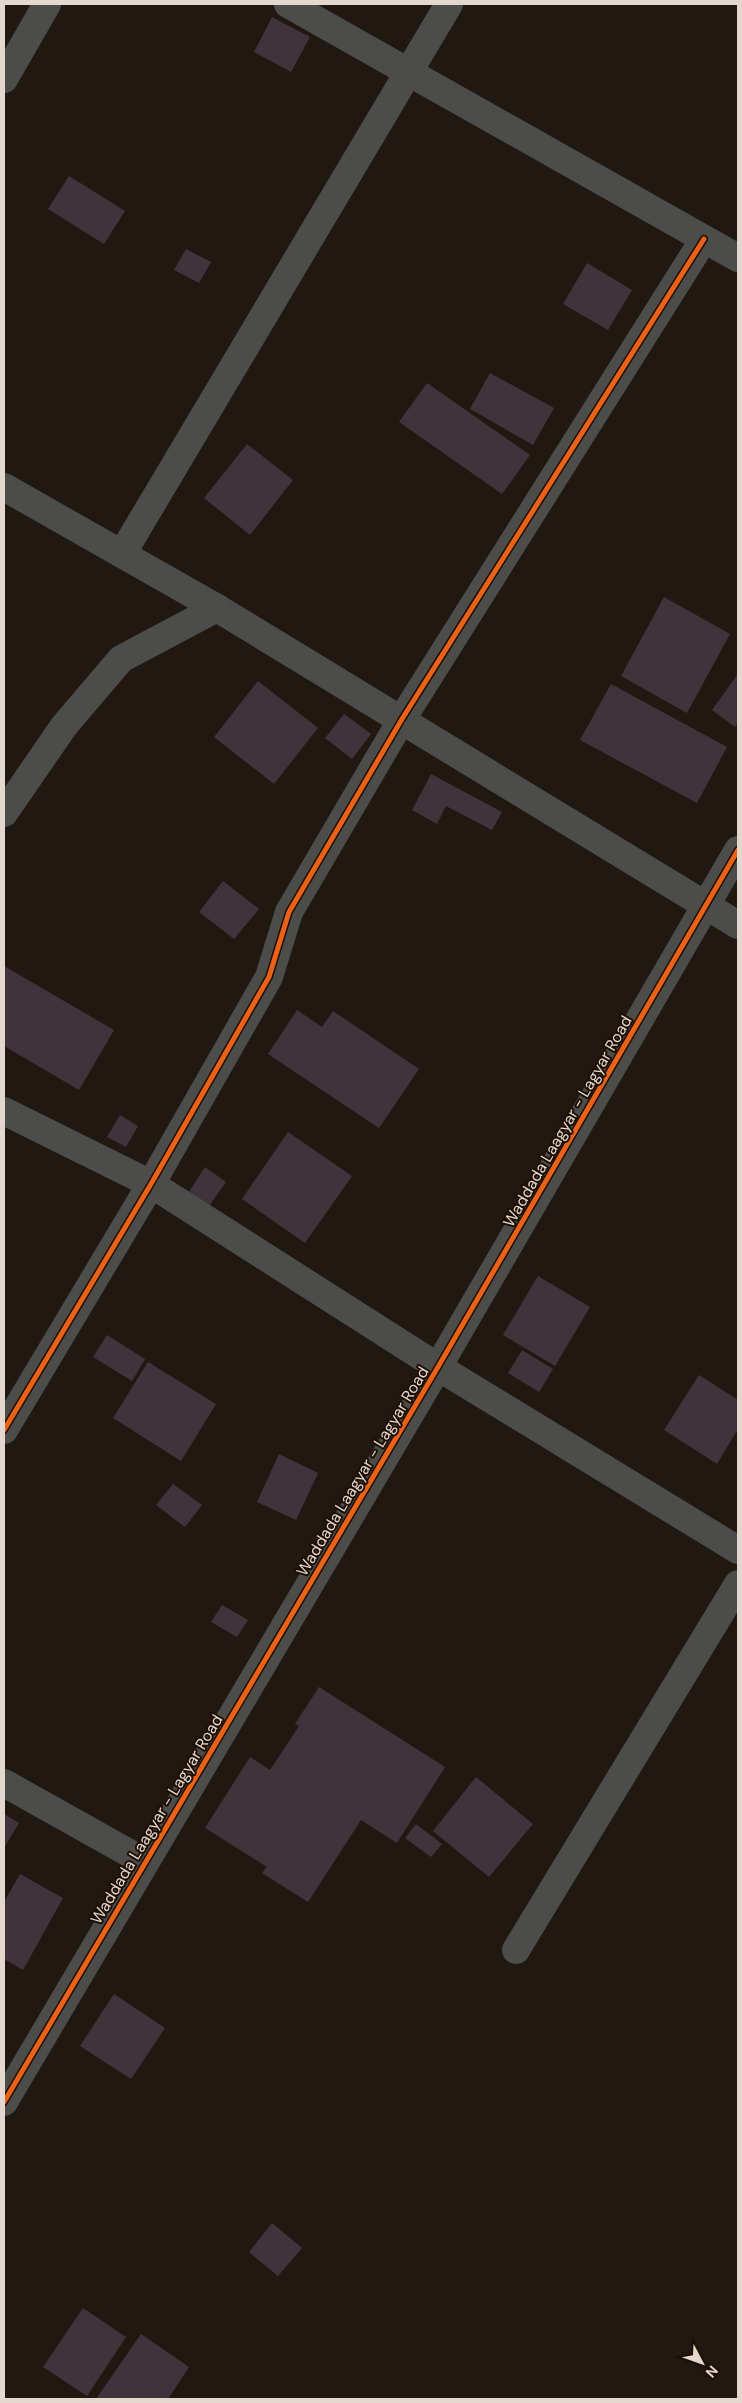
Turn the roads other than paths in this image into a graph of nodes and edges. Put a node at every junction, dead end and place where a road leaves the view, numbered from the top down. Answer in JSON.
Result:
{"nodes":[{"id":1,"x":47,"y":4,"type":"edge"},
{"id":2,"x":288,"y":4,"type":"edge"},
{"id":3,"x":449,"y":4,"type":"edge"},
{"id":4,"x":408,"y":72,"type":"junction"},
{"id":5,"x":4,"y":79,"type":"edge"},
{"id":6,"x":704,"y":239,"type":"junction"},
{"id":7,"x":738,"y":258,"type":"edge"},
{"id":8,"x":4,"y":487,"type":"edge"},
{"id":9,"x":122,"y":554,"type":"junction"},
{"id":10,"x":217,"y":608,"type":"junction"},
{"id":11,"x":402,"y":719,"type":"junction"},
{"id":12,"x":4,"y":813,"type":"edge"},
{"id":13,"x":738,"y":850,"type":"edge"},
{"id":14,"x":706,"y":907,"type":"junction"},
{"id":15,"x":738,"y":925,"type":"edge"},
{"id":16,"x":4,"y":1111,"type":"edge"},
{"id":17,"x":151,"y":1184,"type":"junction"},
{"id":18,"x":438,"y":1367,"type":"junction"},
{"id":19,"x":4,"y":1430,"type":"edge"},
{"id":20,"x":738,"y":1550,"type":"edge"},
{"id":21,"x":738,"y":1584,"type":"edge"},
{"id":22,"x":4,"y":1783,"type":"edge"},
{"id":23,"x":145,"y":1862,"type":"junction"},
{"id":24,"x":516,"y":1950,"type":"dead end"},
{"id":25,"x":4,"y":2102,"type":"edge"}],
"edges":[{"from":1,"to":5,"type":"street"},
{"from":2,"to":4,"type":"street"},
{"from":3,"to":4,"type":"street"},
{"from":4,"to":6,"type":"street"},
{"from":4,"to":9,"type":"street"},
{"from":6,"to":7,"type":"street"},
{"from":6,"to":11,"type":"street"},
{"from":8,"to":9,"type":"street"},
{"from":9,"to":10,"type":"street"},
{"from":10,"to":11,"type":"street"},
{"from":10,"to":12,"type":"street"},
{"from":11,"to":14,"type":"street"},
{"from":11,"to":17,"type":"street"},
{"from":13,"to":14,"type":"street","name":"Waddada Laagyar - Lagyar Road"},
{"from":14,"to":15,"type":"street"},
{"from":14,"to":18,"type":"street","name":"Waddada Laagyar - Lagyar Road"},
{"from":16,"to":17,"type":"street"},
{"from":17,"to":18,"type":"street"},
{"from":17,"to":19,"type":"street"},
{"from":18,"to":20,"type":"street"},
{"from":18,"to":23,"type":"street","name":"Waddada Laagyar - Lagyar Road"},
{"from":21,"to":24,"type":"street"},
{"from":22,"to":23,"type":"street"},
{"from":23,"to":25,"type":"street","name":"Waddada Laagyar - Lagyar Road"}]}
